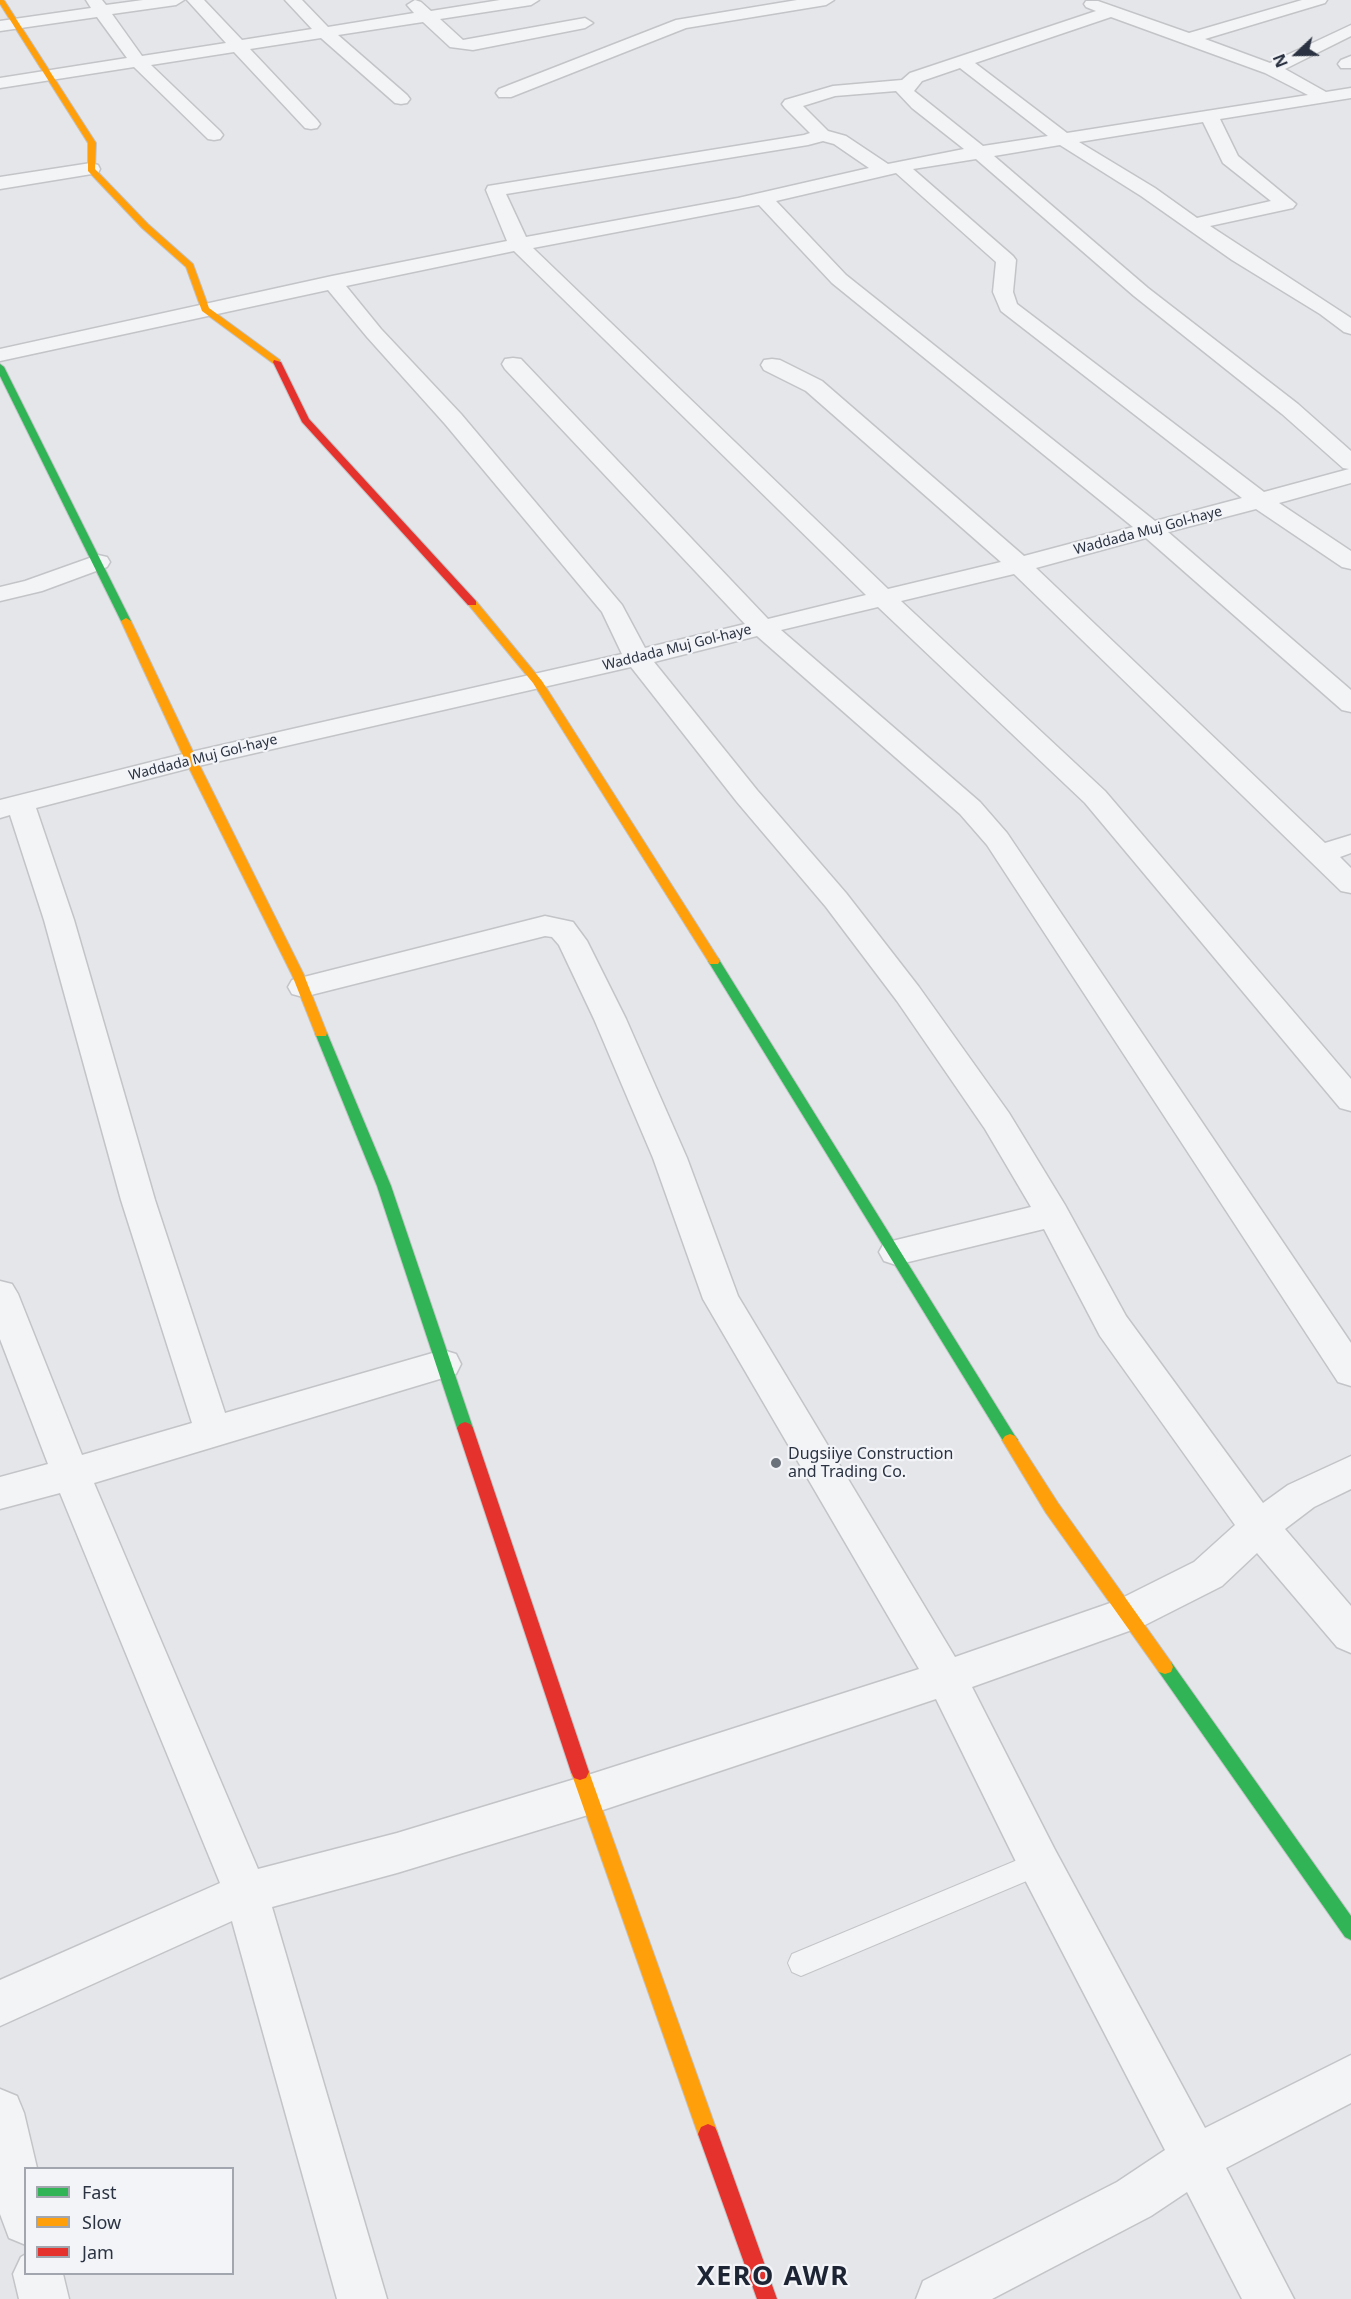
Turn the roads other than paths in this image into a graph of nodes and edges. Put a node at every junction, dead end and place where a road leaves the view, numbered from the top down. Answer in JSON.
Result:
{"nodes":[{"id":1,"x":1,"y":0,"type":"edge"},
{"id":2,"x":176,"y":0,"type":"edge"},
{"id":3,"x":195,"y":0,"type":"edge"},
{"id":4,"x":293,"y":0,"type":"edge"},
{"id":5,"x":409,"y":0,"type":"edge"},
{"id":6,"x":525,"y":0,"type":"edge"},
{"id":7,"x":826,"y":0,"type":"edge"},
{"id":8,"x":1080,"y":0,"type":"edge"},
{"id":9,"x":1319,"y":0,"type":"edge"},
{"id":10,"x":98,"y":5,"type":"edge"},
{"id":11,"x":1112,"y":11,"type":"junction"},
{"id":12,"x":427,"y":15,"type":"junction"},
{"id":13,"x":585,"y":23,"type":"dead end"},
{"id":14,"x":8,"y":25,"type":"edge"},
{"id":15,"x":1351,"y":30,"type":"edge"},
{"id":16,"x":324,"y":32,"type":"junction"},
{"id":17,"x":1188,"y":39,"type":"junction"},
{"id":18,"x":237,"y":46,"type":"junction"},
{"id":19,"x":962,"y":61,"type":"junction"},
{"id":20,"x":138,"y":62,"type":"junction"},
{"id":21,"x":1271,"y":69,"type":"junction"},
{"id":22,"x":47,"y":75,"type":"junction"},
{"id":23,"x":0,"y":83,"type":"edge"},
{"id":24,"x":907,"y":85,"type":"junction"},
{"id":25,"x":505,"y":93,"type":"dead end"},
{"id":26,"x":1351,"y":93,"type":"edge"},
{"id":27,"x":1324,"y":98,"type":"junction"},
{"id":28,"x":401,"y":99,"type":"dead end"},
{"id":29,"x":1209,"y":116,"type":"junction"},
{"id":30,"x":311,"y":124,"type":"dead end"},
{"id":31,"x":214,"y":135,"type":"dead end"},
{"id":32,"x":822,"y":135,"type":"junction"},
{"id":33,"x":1062,"y":138,"type":"junction"},
{"id":34,"x":979,"y":152,"type":"junction"},
{"id":35,"x":892,"y":168,"type":"junction"},
{"id":36,"x":92,"y":169,"type":"junction"},
{"id":37,"x":0,"y":183,"type":"edge"},
{"id":38,"x":763,"y":198,"type":"junction"},
{"id":39,"x":1194,"y":224,"type":"junction"},
{"id":40,"x":519,"y":245,"type":"junction"},
{"id":41,"x":332,"y":282,"type":"junction"},
{"id":42,"x":205,"y":309,"type":"junction"},
{"id":43,"x":1351,"y":328,"type":"edge"},
{"id":44,"x":0,"y":355,"type":"edge"},
{"id":45,"x":513,"y":364,"type":"dead end"},
{"id":46,"x":772,"y":365,"type":"dead end"},
{"id":47,"x":0,"y":367,"type":"edge"},
{"id":48,"x":1351,"y":463,"type":"edge"},
{"id":49,"x":1351,"y":476,"type":"edge"},
{"id":50,"x":1261,"y":501,"type":"junction"},
{"id":51,"x":1150,"y":530,"type":"junction"},
{"id":52,"x":98,"y":562,"type":"junction"},
{"id":53,"x":1351,"y":562,"type":"edge"},
{"id":54,"x":1019,"y":565,"type":"junction"},
{"id":55,"x":0,"y":594,"type":"edge"},
{"id":56,"x":884,"y":597,"type":"junction"},
{"id":57,"x":762,"y":627,"type":"junction"},
{"id":58,"x":637,"y":658,"type":"junction"},
{"id":59,"x":537,"y":681,"type":"junction"},
{"id":60,"x":1351,"y":704,"type":"edge"},
{"id":61,"x":190,"y":760,"type":"junction"},
{"id":62,"x":10,"y":807,"type":"edge"},
{"id":63,"x":1351,"y":844,"type":"edge"},
{"id":64,"x":1321,"y":853,"type":"junction"},
{"id":65,"x":1351,"y":884,"type":"edge"},
{"id":66,"x":303,"y":987,"type":"junction"},
{"id":67,"x":1351,"y":1101,"type":"edge"},
{"id":68,"x":1053,"y":1214,"type":"junction"},
{"id":69,"x":896,"y":1252,"type":"junction"},
{"id":70,"x":0,"y":1294,"type":"edge"},
{"id":71,"x":443,"y":1364,"type":"junction"},
{"id":72,"x":1351,"y":1372,"type":"edge"},
{"id":73,"x":213,"y":1432,"type":"junction"},
{"id":74,"x":1351,"y":1472,"type":"edge"},
{"id":75,"x":71,"y":1474,"type":"junction"},
{"id":76,"x":0,"y":1493,"type":"edge"},
{"id":77,"x":1259,"y":1527,"type":"junction"},
{"id":78,"x":1129,"y":1614,"type":"junction"},
{"id":79,"x":1351,"y":1635,"type":"edge"},
{"id":80,"x":946,"y":1678,"type":"junction"},
{"id":81,"x":588,"y":1795,"type":"junction"},
{"id":82,"x":1039,"y":1863,"type":"junction"},
{"id":83,"x":246,"y":1893,"type":"junction"},
{"id":84,"x":1351,"y":1931,"type":"edge"},
{"id":85,"x":801,"y":1963,"type":"dead end"},
{"id":86,"x":0,"y":2003,"type":"edge"},
{"id":87,"x":1351,"y":2078,"type":"edge"},
{"id":88,"x":0,"y":2114,"type":"edge"},
{"id":89,"x":1195,"y":2159,"type":"junction"},
{"id":90,"x":24,"y":2213,"type":"edge"},
{"id":91,"x":38,"y":2275,"type":"edge"},
{"id":92,"x":44,"y":2299,"type":"edge"},
{"id":93,"x":362,"y":2299,"type":"edge"},
{"id":94,"x":767,"y":2299,"type":"edge"},
{"id":95,"x":941,"y":2299,"type":"edge"},
{"id":96,"x":1269,"y":2299,"type":"edge"}],
"edges":[{"from":1,"to":14,"type":"street"},
{"from":2,"to":10,"type":"street"},
{"from":3,"to":18,"type":"street"},
{"from":4,"to":16,"type":"street"},
{"from":5,"to":12,"type":"street"},
{"from":6,"to":12,"type":"street"},
{"from":7,"to":25,"type":"street"},
{"from":8,"to":11,"type":"street"},
{"from":9,"to":17,"type":"street"},
{"from":10,"to":14,"type":"street"},
{"from":10,"to":20,"type":"street"},
{"from":11,"to":17,"type":"street"},
{"from":11,"to":19,"type":"street"},
{"from":12,"to":13,"type":"street"},
{"from":12,"to":16,"type":"street"},
{"from":14,"to":22,"type":"street"},
{"from":15,"to":21,"type":"street"},
{"from":16,"to":18,"type":"street"},
{"from":16,"to":28,"type":"street"},
{"from":17,"to":21,"type":"street"},
{"from":18,"to":20,"type":"street"},
{"from":18,"to":30,"type":"street"},
{"from":19,"to":24,"type":"street"},
{"from":19,"to":33,"type":"street"},
{"from":20,"to":22,"type":"street"},
{"from":20,"to":31,"type":"street"},
{"from":21,"to":27,"type":"street"},
{"from":22,"to":23,"type":"street"},
{"from":22,"to":36,"type":"street"},
{"from":24,"to":32,"type":"street"},
{"from":24,"to":34,"type":"street"},
{"from":26,"to":27,"type":"street"},
{"from":27,"to":29,"type":"street"},
{"from":29,"to":33,"type":"street"},
{"from":29,"to":39,"type":"street"},
{"from":32,"to":35,"type":"street"},
{"from":32,"to":40,"type":"street"},
{"from":33,"to":34,"type":"street"},
{"from":33,"to":39,"type":"street"},
{"from":34,"to":35,"type":"street"},
{"from":34,"to":48,"type":"street"},
{"from":35,"to":38,"type":"street"},
{"from":35,"to":50,"type":"street"},
{"from":36,"to":37,"type":"street"},
{"from":36,"to":42,"type":"street"},
{"from":38,"to":40,"type":"street"},
{"from":38,"to":51,"type":"street"},
{"from":39,"to":43,"type":"street"},
{"from":40,"to":41,"type":"street"},
{"from":40,"to":56,"type":"street"},
{"from":41,"to":42,"type":"street"},
{"from":41,"to":58,"type":"street"},
{"from":42,"to":44,"type":"street"},
{"from":42,"to":59,"type":"street"},
{"from":45,"to":57,"type":"street"},
{"from":46,"to":54,"type":"street"},
{"from":47,"to":52,"type":"street"},
{"from":49,"to":50,"type":"street","name":"Waddada Muj Gol-haye"},
{"from":50,"to":51,"type":"street","name":"Waddada Muj Gol-haye"},
{"from":50,"to":53,"type":"street"},
{"from":51,"to":54,"type":"street","name":"Waddada Muj Gol-haye"},
{"from":51,"to":60,"type":"street"},
{"from":52,"to":55,"type":"street"},
{"from":52,"to":61,"type":"street"},
{"from":54,"to":56,"type":"street","name":"Waddada Muj Gol-haye"},
{"from":54,"to":64,"type":"street"},
{"from":56,"to":57,"type":"street","name":"Waddada Muj Gol-haye"},
{"from":56,"to":67,"type":"street"},
{"from":57,"to":58,"type":"street","name":"Waddada Muj Gol-haye"},
{"from":57,"to":72,"type":"street"},
{"from":58,"to":59,"type":"street","name":"Waddada Muj Gol-haye"},
{"from":58,"to":68,"type":"street"},
{"from":59,"to":61,"type":"street","name":"Waddada Muj Gol-haye"},
{"from":59,"to":69,"type":"street"},
{"from":61,"to":62,"type":"street","name":"Waddada Muj Gol-haye"},
{"from":61,"to":66,"type":"street"},
{"from":62,"to":73,"type":"street"},
{"from":63,"to":64,"type":"street"},
{"from":64,"to":65,"type":"street"},
{"from":66,"to":71,"type":"street"},
{"from":66,"to":80,"type":"street"},
{"from":68,"to":69,"type":"street"},
{"from":68,"to":77,"type":"street"},
{"from":69,"to":78,"type":"street"},
{"from":70,"to":75,"type":"street"},
{"from":71,"to":73,"type":"street"},
{"from":71,"to":81,"type":"street"},
{"from":73,"to":75,"type":"street"},
{"from":74,"to":77,"type":"street"},
{"from":75,"to":76,"type":"street"},
{"from":75,"to":83,"type":"street"},
{"from":77,"to":78,"type":"street"},
{"from":77,"to":79,"type":"street"},
{"from":78,"to":80,"type":"street"},
{"from":78,"to":84,"type":"street"},
{"from":80,"to":81,"type":"street"},
{"from":80,"to":82,"type":"street"},
{"from":81,"to":83,"type":"street"},
{"from":81,"to":94,"type":"street"},
{"from":82,"to":85,"type":"lane"},
{"from":82,"to":89,"type":"street"},
{"from":83,"to":86,"type":"street"},
{"from":83,"to":93,"type":"street"},
{"from":87,"to":89,"type":"street"},
{"from":88,"to":90,"type":"street"},
{"from":89,"to":95,"type":"street"},
{"from":89,"to":96,"type":"street"},
{"from":91,"to":92,"type":"street"}]}
